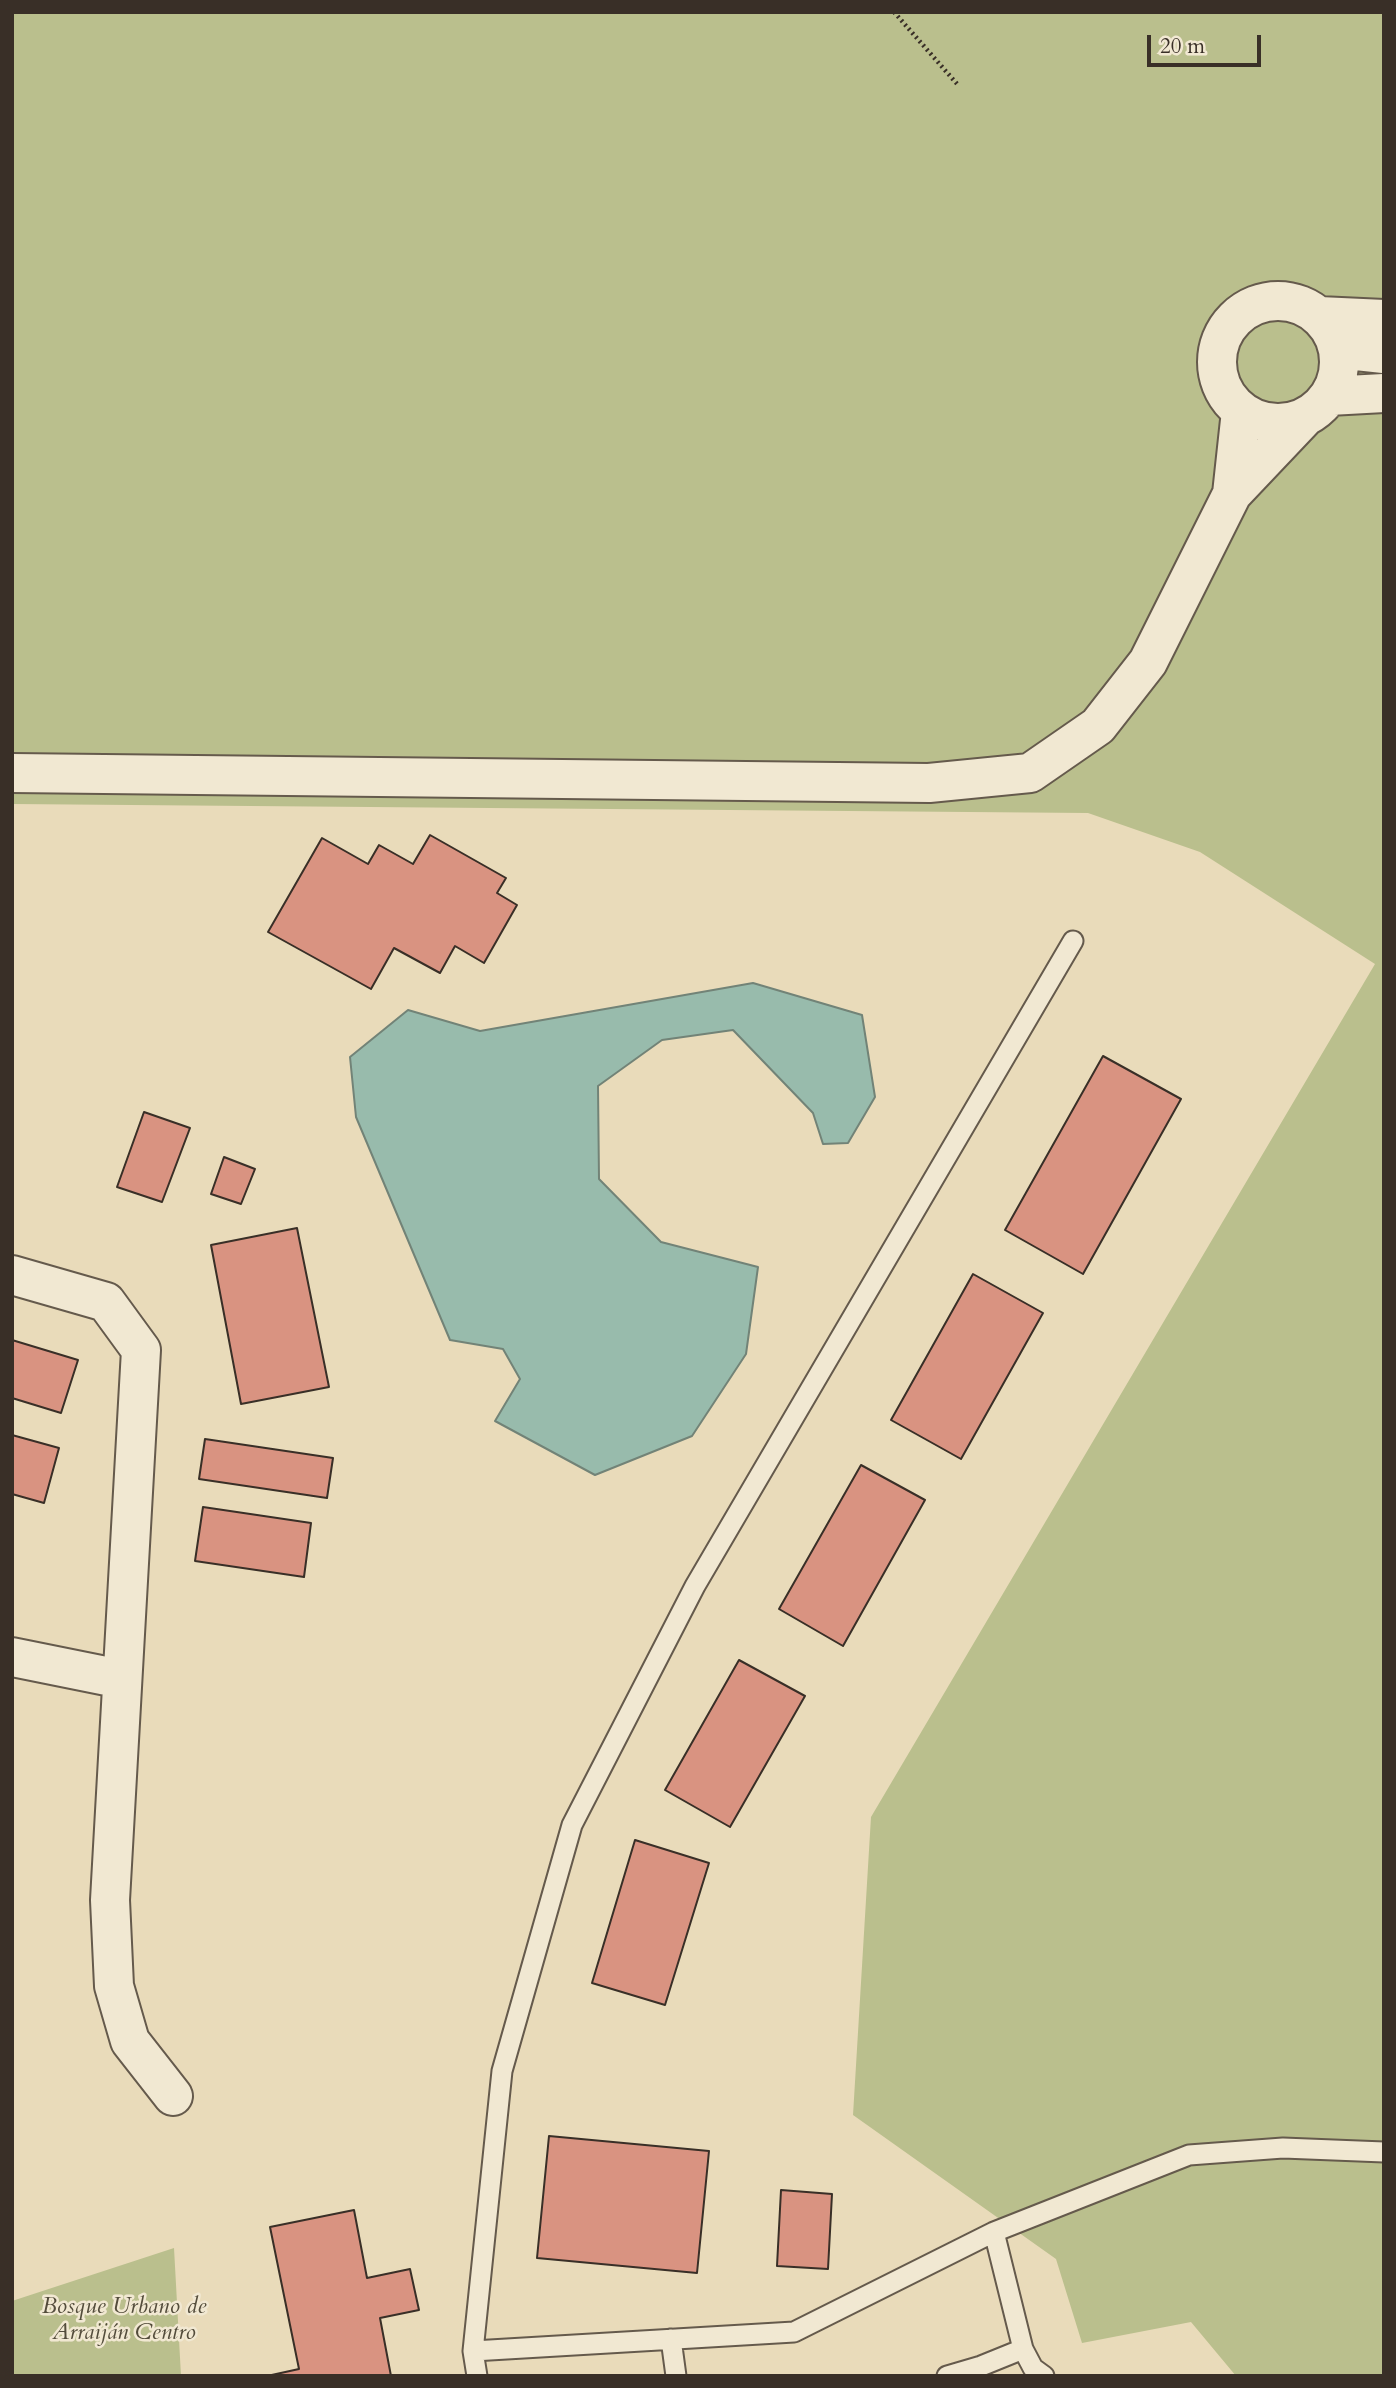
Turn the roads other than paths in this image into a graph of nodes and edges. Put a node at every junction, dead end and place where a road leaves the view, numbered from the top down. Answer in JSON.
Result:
{"nodes":[{"id":1,"x":1319,"y":316,"type":"junction"},
{"id":2,"x":1384,"y":319,"type":"edge"},
{"id":3,"x":1338,"y":349,"type":"junction"},
{"id":4,"x":1384,"y":354,"type":"edge"},
{"id":5,"x":1384,"y":393,"type":"edge"},
{"id":6,"x":1317,"y":406,"type":"junction"},
{"id":7,"x":1241,"y":411,"type":"junction"},
{"id":8,"x":1232,"y":494,"type":"junction"},
{"id":9,"x":12,"y":773,"type":"edge"},
{"id":10,"x":1073,"y":941,"type":"dead end"},
{"id":11,"x":12,"y":1275,"type":"edge"},
{"id":12,"x":12,"y":1657,"type":"edge"},
{"id":13,"x":121,"y":1679,"type":"junction"},
{"id":14,"x":173,"y":2096,"type":"dead end"},
{"id":15,"x":1384,"y":2152,"type":"edge"},
{"id":16,"x":994,"y":2232,"type":"junction"},
{"id":17,"x":671,"y":2339,"type":"junction"},
{"id":18,"x":1023,"y":2349,"type":"junction"},
{"id":19,"x":473,"y":2351,"type":"junction"},
{"id":20,"x":477,"y":2376,"type":"edge"},
{"id":21,"x":676,"y":2376,"type":"edge"},
{"id":22,"x":947,"y":2376,"type":"edge"},
{"id":23,"x":1044,"y":2376,"type":"edge"}],
"edges":[{"from":1,"to":2,"type":"street"},
{"from":1,"to":3,"type":"street"},
{"from":1,"to":7,"type":"street"},
{"from":3,"to":4,"type":"street"},
{"from":3,"to":6,"type":"street"},
{"from":5,"to":6,"type":"street"},
{"from":6,"to":7,"type":"street"},
{"from":6,"to":8,"type":"street"},
{"from":7,"to":8,"type":"street"},
{"from":8,"to":9,"type":"street"},
{"from":10,"to":19,"type":"lane"},
{"from":11,"to":13,"type":"street"},
{"from":12,"to":13,"type":"street"},
{"from":13,"to":14,"type":"street"},
{"from":15,"to":16,"type":"lane"},
{"from":16,"to":17,"type":"lane"},
{"from":16,"to":18,"type":"lane"},
{"from":17,"to":19,"type":"lane"},
{"from":17,"to":21,"type":"lane"},
{"from":18,"to":22,"type":"lane"},
{"from":18,"to":23,"type":"lane"},
{"from":19,"to":20,"type":"lane"}]}
